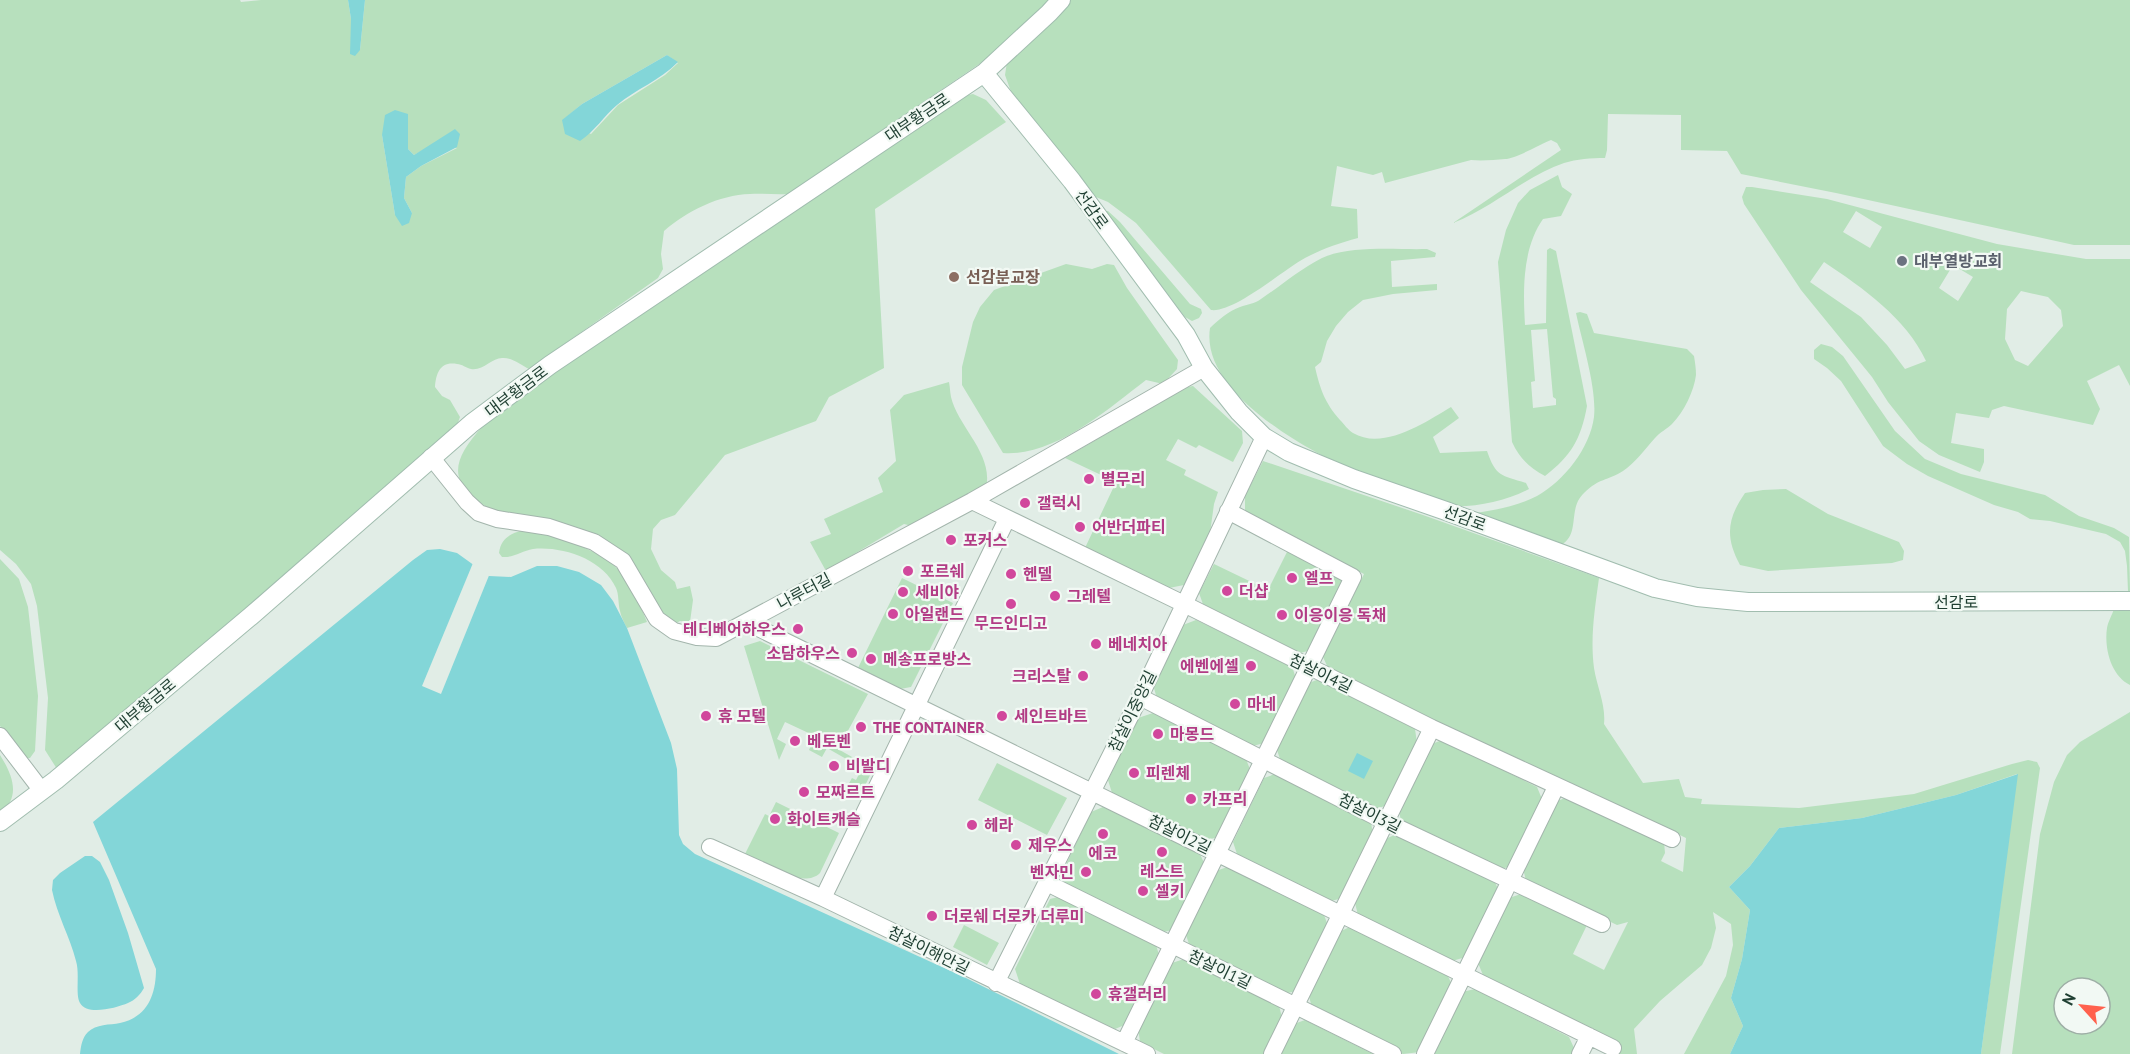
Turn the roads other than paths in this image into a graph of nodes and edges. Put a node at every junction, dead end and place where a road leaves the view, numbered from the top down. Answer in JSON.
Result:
{"nodes":[{"id":1,"x":1061,"y":0,"type":"edge"},
{"id":2,"x":984,"y":73,"type":"junction"},
{"id":3,"x":1204,"y":368,"type":"junction"},
{"id":4,"x":1264,"y":437,"type":"junction"},
{"id":5,"x":431,"y":457,"type":"junction"},
{"id":6,"x":972,"y":501,"type":"junction"},
{"id":7,"x":1228,"y":511,"type":"junction"},
{"id":8,"x":1007,"y":519,"type":"junction"},
{"id":9,"x":2130,"y":601,"type":"edge"},
{"id":10,"x":1184,"y":604,"type":"junction"},
{"id":11,"x":746,"y":622,"type":"junction"},
{"id":12,"x":1310,"y":667,"type":"junction"},
{"id":13,"x":1140,"y":697,"type":"junction"},
{"id":14,"x":916,"y":705,"type":"junction"},
{"id":15,"x":1432,"y":728,"type":"junction"},
{"id":16,"x":0,"y":736,"type":"edge"},
{"id":17,"x":1264,"y":760,"type":"junction"},
{"id":18,"x":1556,"y":787,"type":"junction"},
{"id":19,"x":42,"y":790,"type":"junction"},
{"id":20,"x":1092,"y":791,"type":"junction"},
{"id":21,"x":0,"y":822,"type":"edge"},
{"id":22,"x":1386,"y":822,"type":"junction"},
{"id":23,"x":1672,"y":839,"type":"dead end"},
{"id":24,"x":710,"y":847,"type":"dead end"},
{"id":25,"x":1218,"y":853,"type":"junction"},
{"id":26,"x":1511,"y":881,"type":"junction"},
{"id":27,"x":1047,"y":883,"type":"junction"},
{"id":28,"x":823,"y":898,"type":"junction"},
{"id":29,"x":1342,"y":914,"type":"junction"},
{"id":30,"x":1602,"y":924,"type":"dead end"},
{"id":31,"x":1172,"y":946,"type":"junction"},
{"id":32,"x":1464,"y":975,"type":"junction"},
{"id":33,"x":996,"y":983,"type":"junction"},
{"id":34,"x":1295,"y":1006,"type":"junction"},
{"id":35,"x":1589,"y":1036,"type":"junction"},
{"id":36,"x":1124,"y":1043,"type":"junction"},
{"id":37,"x":1613,"y":1048,"type":"dead end"},
{"id":38,"x":1147,"y":1054,"type":"edge"},
{"id":39,"x":1272,"y":1054,"type":"edge"},
{"id":40,"x":1393,"y":1054,"type":"edge"},
{"id":41,"x":1425,"y":1054,"type":"edge"},
{"id":42,"x":1580,"y":1054,"type":"edge"}],
"edges":[{"from":1,"to":2,"type":"street","name":"대부황금로"},
{"from":2,"to":3,"type":"street","name":"선감로"},
{"from":2,"to":5,"type":"street","name":"대부황금로"},
{"from":3,"to":4,"type":"street","name":"선감로"},
{"from":3,"to":6,"type":"street","name":"나루터길"},
{"from":4,"to":7,"type":"street","name":"참살이중앙길"},
{"from":4,"to":9,"type":"street","name":"선감로"},
{"from":5,"to":11,"type":"street","name":"나루터길"},
{"from":5,"to":19,"type":"street","name":"대부황금로"},
{"from":6,"to":8,"type":"street","name":"참살이4길"},
{"from":6,"to":11,"type":"street","name":"나루터길"},
{"from":7,"to":10,"type":"street","name":"참살이중앙길"},
{"from":7,"to":12,"type":"street"},
{"from":8,"to":10,"type":"street","name":"참살이4길"},
{"from":8,"to":14,"type":"street"},
{"from":10,"to":12,"type":"street","name":"참살이4길"},
{"from":10,"to":13,"type":"street","name":"참살이중앙길"},
{"from":11,"to":14,"type":"street","name":"참살이2길"},
{"from":12,"to":15,"type":"street","name":"참살이4길"},
{"from":12,"to":17,"type":"street"},
{"from":13,"to":17,"type":"street","name":"참살이3길"},
{"from":13,"to":20,"type":"street","name":"참살이중앙길"},
{"from":14,"to":20,"type":"street","name":"참살이2길"},
{"from":14,"to":28,"type":"street"},
{"from":15,"to":18,"type":"street","name":"참살이4길"},
{"from":15,"to":22,"type":"street"},
{"from":16,"to":19,"type":"street"},
{"from":17,"to":22,"type":"street","name":"참살이3길"},
{"from":17,"to":25,"type":"street"},
{"from":18,"to":23,"type":"street","name":"참살이4길"},
{"from":18,"to":26,"type":"street"},
{"from":19,"to":21,"type":"street","name":"대부황금로"},
{"from":20,"to":25,"type":"street","name":"참살이2길"},
{"from":20,"to":27,"type":"street","name":"참살이중앙길"},
{"from":22,"to":26,"type":"street","name":"참살이3길"},
{"from":22,"to":29,"type":"street"},
{"from":24,"to":28,"type":"street","name":"참살이해안길"},
{"from":25,"to":29,"type":"street","name":"참살이2길"},
{"from":25,"to":31,"type":"street"},
{"from":26,"to":30,"type":"street","name":"참살이3길"},
{"from":26,"to":32,"type":"street"},
{"from":27,"to":31,"type":"street","name":"참살이1길"},
{"from":27,"to":33,"type":"street","name":"참살이중앙길"},
{"from":28,"to":33,"type":"street","name":"참살이해안길"},
{"from":29,"to":32,"type":"street","name":"참살이2길"},
{"from":29,"to":34,"type":"street"},
{"from":31,"to":34,"type":"street","name":"참살이1길"},
{"from":31,"to":36,"type":"street"},
{"from":32,"to":35,"type":"street","name":"참살이2길"},
{"from":32,"to":41,"type":"street"},
{"from":33,"to":36,"type":"street","name":"참살이해안길"},
{"from":34,"to":39,"type":"street"},
{"from":34,"to":40,"type":"street","name":"참살이1길"},
{"from":35,"to":37,"type":"street","name":"참살이2길"},
{"from":35,"to":42,"type":"street"},
{"from":36,"to":38,"type":"street","name":"참살이해안길"}]}
